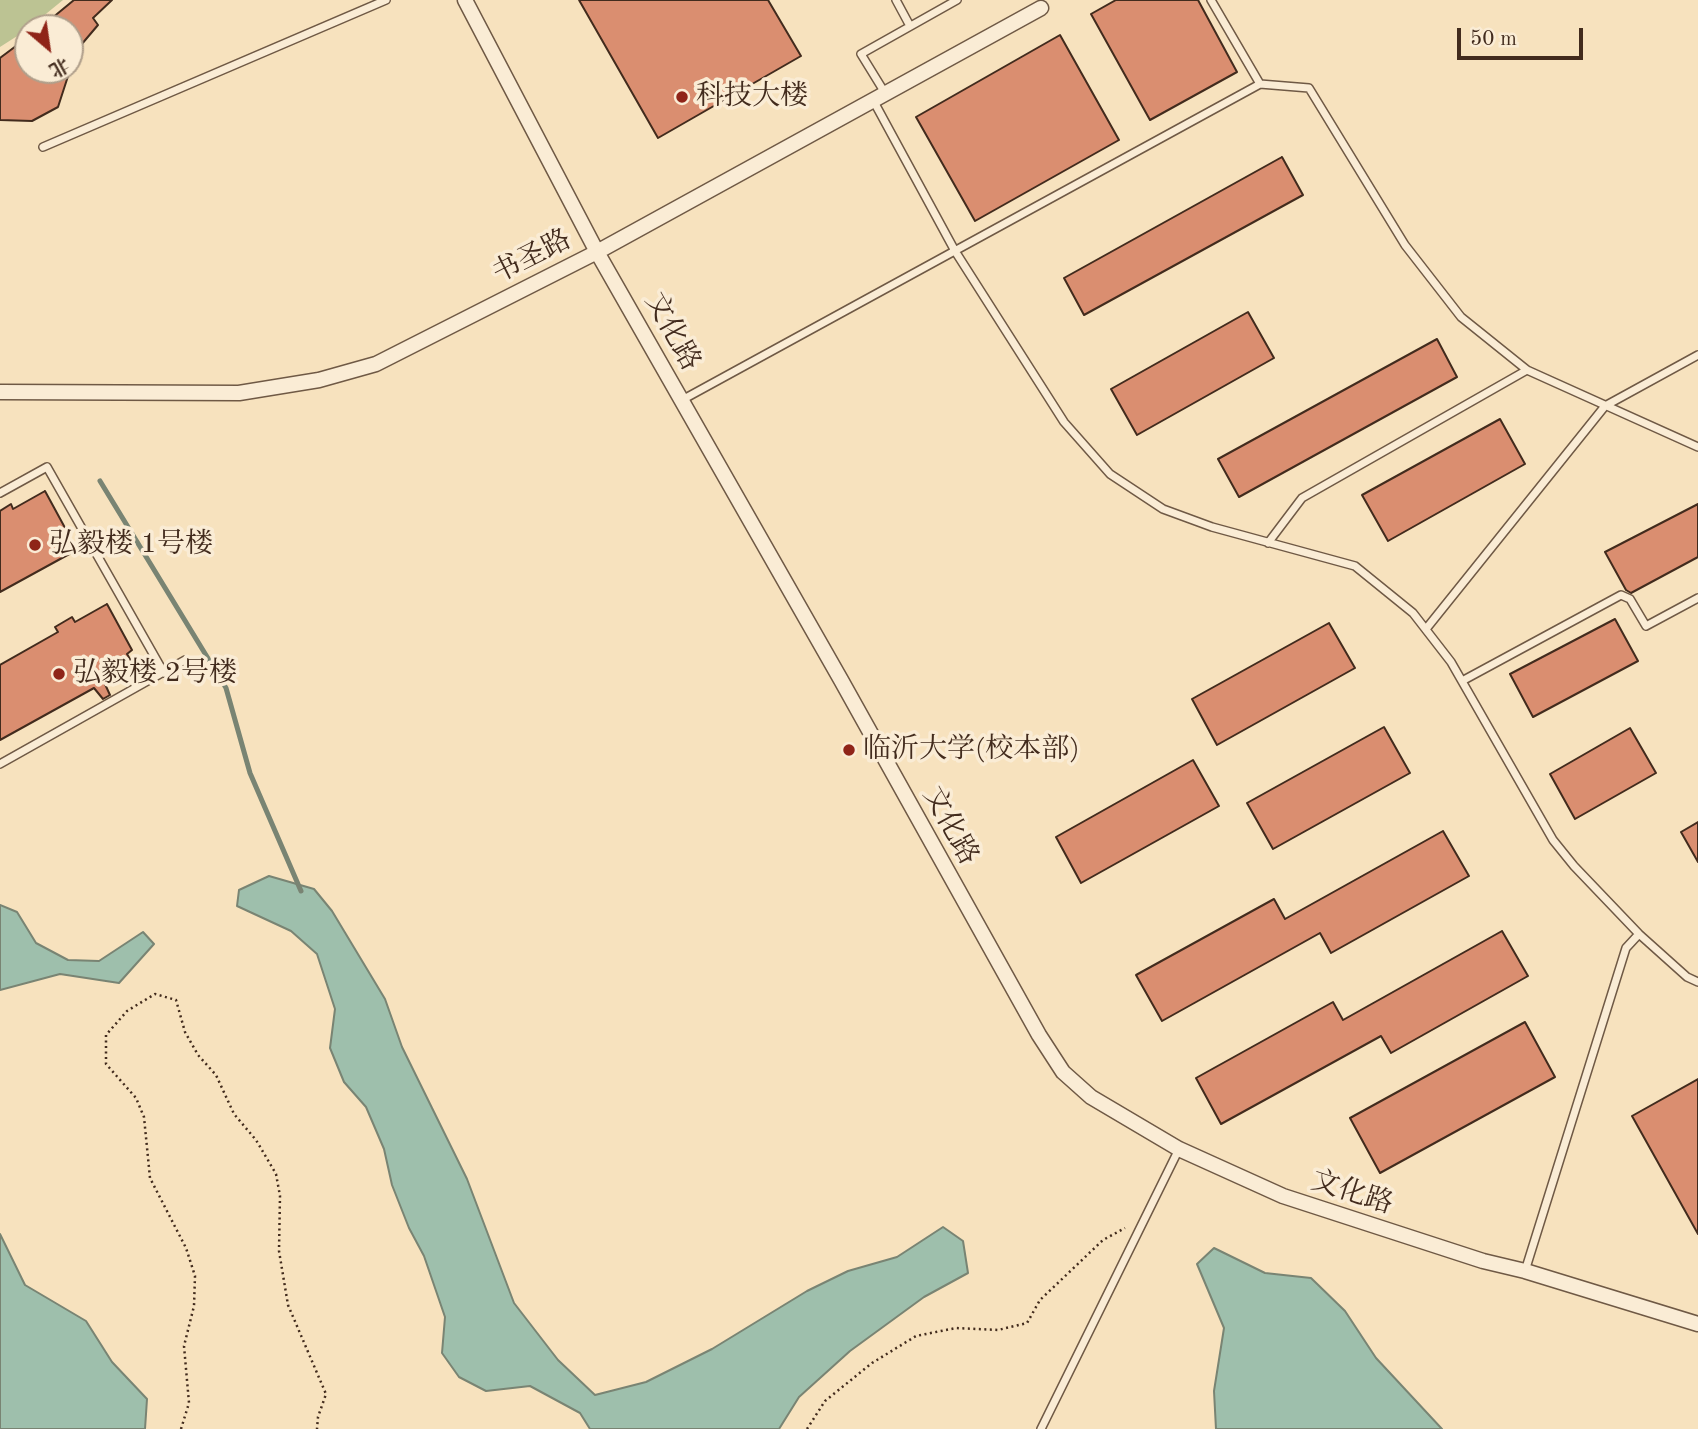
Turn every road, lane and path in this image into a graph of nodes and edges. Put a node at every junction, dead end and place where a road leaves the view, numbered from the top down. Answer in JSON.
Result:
{"nodes":[{"id":1,"x":386,"y":0,"type":"edge"},
{"id":2,"x":896,"y":0,"type":"edge"},
{"id":3,"x":957,"y":0,"type":"edge"},
{"id":4,"x":1211,"y":0,"type":"edge"},
{"id":5,"x":470,"y":2,"type":"edge"},
{"id":6,"x":1041,"y":8,"type":"dead end"},
{"id":7,"x":910,"y":26,"type":"junction"},
{"id":8,"x":1260,"y":84,"type":"junction"},
{"id":9,"x":879,"y":97,"type":"junction"},
{"id":10,"x":43,"y":147,"type":"dead end"},
{"id":11,"x":955,"y":251,"type":"junction"},
{"id":12,"x":597,"y":252,"type":"junction"},
{"id":13,"x":1698,"y":355,"type":"edge"},
{"id":14,"x":1527,"y":370,"type":"junction"},
{"id":15,"x":0,"y":392,"type":"edge"},
{"id":16,"x":682,"y":400,"type":"junction"},
{"id":17,"x":1605,"y":406,"type":"junction"},
{"id":18,"x":1698,"y":447,"type":"edge"},
{"id":19,"x":0,"y":493,"type":"edge"},
{"id":20,"x":1268,"y":543,"type":"junction"},
{"id":21,"x":1698,"y":598,"type":"edge"},
{"id":22,"x":1426,"y":629,"type":"junction"},
{"id":23,"x":185,"y":660,"type":"dead end"},
{"id":24,"x":163,"y":673,"type":"junction"},
{"id":25,"x":1462,"y":681,"type":"junction"},
{"id":26,"x":0,"y":764,"type":"edge"},
{"id":27,"x":1639,"y":934,"type":"junction"},
{"id":28,"x":1698,"y":982,"type":"edge"},
{"id":29,"x":1179,"y":1149,"type":"junction"},
{"id":30,"x":1147,"y":1216,"type":"junction"},
{"id":31,"x":1525,"y":1271,"type":"junction"},
{"id":32,"x":1698,"y":1324,"type":"edge"},
{"id":33,"x":181,"y":1429,"type":"edge"},
{"id":34,"x":317,"y":1429,"type":"edge"},
{"id":35,"x":807,"y":1429,"type":"edge"},
{"id":36,"x":1041,"y":1429,"type":"edge"}],
"edges":[{"from":1,"to":10,"type":"lane"},
{"from":2,"to":7,"type":"lane"},
{"from":3,"to":7,"type":"lane"},
{"from":4,"to":8,"type":"lane"},
{"from":5,"to":12,"type":"street","name":"文化路"},
{"from":6,"to":9,"type":"street","name":"书圣路"},
{"from":7,"to":9,"type":"lane"},
{"from":8,"to":11,"type":"lane"},
{"from":8,"to":14,"type":"lane"},
{"from":9,"to":11,"type":"lane"},
{"from":9,"to":12,"type":"street","name":"书圣路"},
{"from":11,"to":16,"type":"lane"},
{"from":11,"to":20,"type":"lane"},
{"from":12,"to":15,"type":"street","name":"书圣路"},
{"from":12,"to":16,"type":"street","name":"文化路"},
{"from":13,"to":17,"type":"lane"},
{"from":14,"to":17,"type":"lane"},
{"from":14,"to":20,"type":"lane"},
{"from":16,"to":29,"type":"street","name":"文化路"},
{"from":17,"to":18,"type":"lane"},
{"from":17,"to":22,"type":"lane"},
{"from":19,"to":24,"type":"lane"},
{"from":20,"to":22,"type":"lane"},
{"from":21,"to":25,"type":"lane"},
{"from":22,"to":25,"type":"lane"},
{"from":23,"to":24,"type":"lane"},
{"from":24,"to":26,"type":"lane"},
{"from":25,"to":27,"type":"lane"},
{"from":27,"to":28,"type":"lane"},
{"from":27,"to":31,"type":"lane"},
{"from":29,"to":30,"type":"lane"},
{"from":29,"to":31,"type":"street","name":"文化路"},
{"from":30,"to":35,"type":"path"},
{"from":30,"to":36,"type":"lane"},
{"from":31,"to":32,"type":"street","name":"文化路"},
{"from":33,"to":34,"type":"path"}]}
